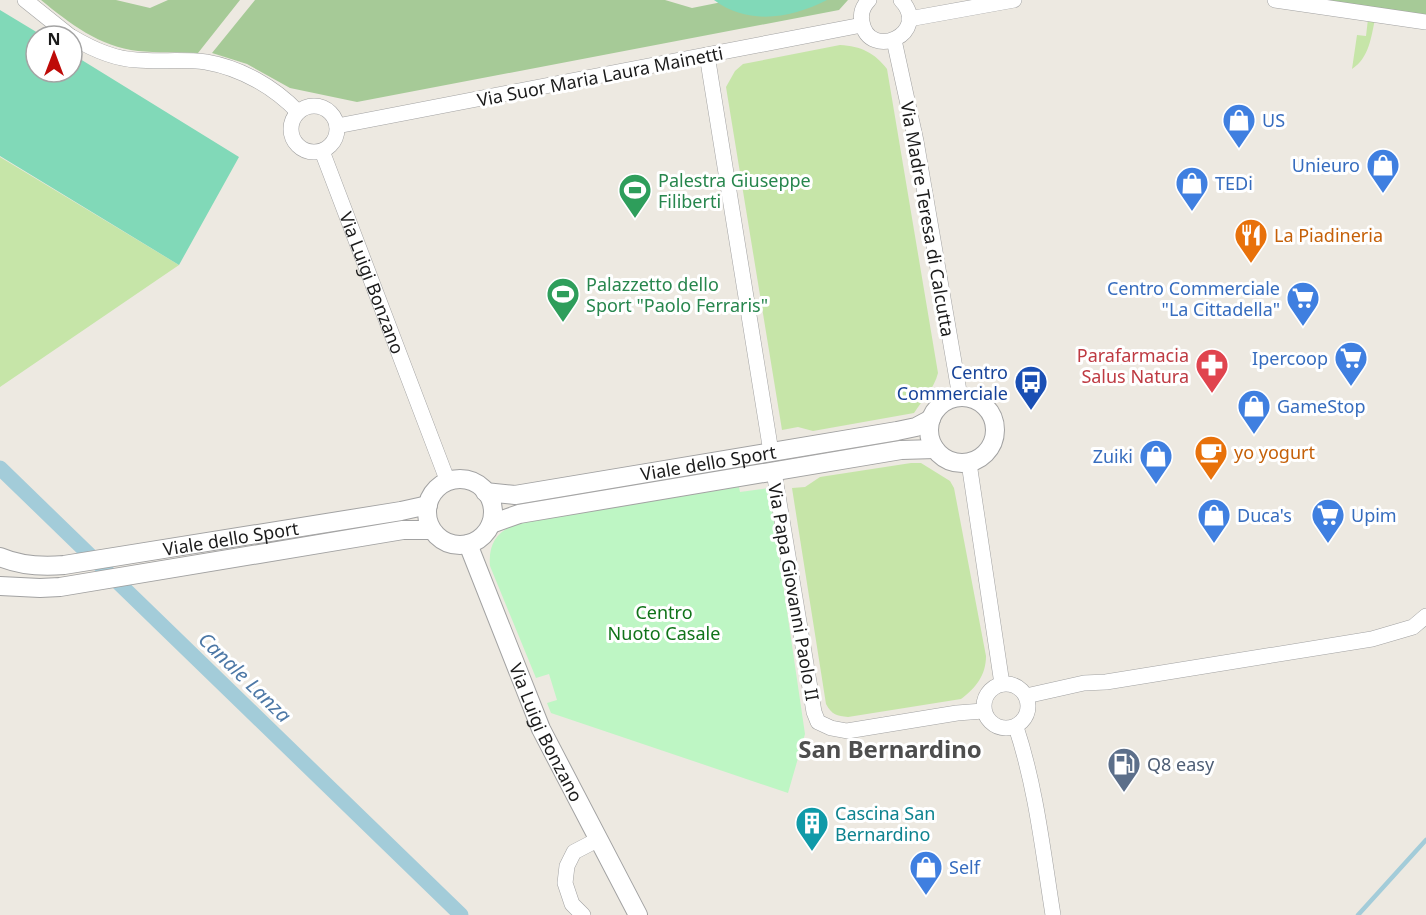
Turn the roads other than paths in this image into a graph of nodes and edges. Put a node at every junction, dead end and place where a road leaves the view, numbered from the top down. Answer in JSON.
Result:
{"nodes":[{"id":1,"x":25,"y":0,"type":"edge"},
{"id":2,"x":869,"y":0,"type":"edge"},
{"id":3,"x":902,"y":0,"type":"edge"},
{"id":4,"x":1014,"y":0,"type":"edge"},
{"id":5,"x":1275,"y":0,"type":"edge"},
{"id":6,"x":909,"y":19,"type":"junction"},
{"id":7,"x":1426,"y":22,"type":"edge"},
{"id":8,"x":55,"y":24,"type":"edge"},
{"id":9,"x":862,"y":25,"type":"junction"},
{"id":10,"x":894,"y":40,"type":"junction"},
{"id":11,"x":84,"y":44,"type":"edge"},
{"id":12,"x":707,"y":55,"type":"junction"},
{"id":13,"x":298,"y":112,"type":"junction"},
{"id":14,"x":337,"y":126,"type":"junction"},
{"id":15,"x":322,"y":152,"type":"junction"},
{"id":16,"x":960,"y":397,"type":"junction"},
{"id":17,"x":931,"y":419,"type":"junction"},
{"id":18,"x":935,"y":449,"type":"junction"},
{"id":19,"x":771,"y":452,"type":"junction"},
{"id":20,"x":969,"y":462,"type":"junction"},
{"id":21,"x":774,"y":472,"type":"junction"},
{"id":22,"x":448,"y":482,"type":"junction"},
{"id":23,"x":485,"y":492,"type":"junction"},
{"id":24,"x":428,"y":505,"type":"junction"},
{"id":25,"x":491,"y":524,"type":"junction"},
{"id":26,"x":431,"y":530,"type":"junction"},
{"id":27,"x":468,"y":544,"type":"junction"},
{"id":28,"x":0,"y":557,"type":"edge"},
{"id":29,"x":0,"y":586,"type":"edge"},
{"id":30,"x":1426,"y":616,"type":"edge"},
{"id":31,"x":1002,"y":684,"type":"junction"},
{"id":32,"x":1026,"y":696,"type":"junction"},
{"id":33,"x":984,"y":711,"type":"junction"},
{"id":34,"x":1016,"y":726,"type":"junction"},
{"id":35,"x":598,"y":839,"type":"junction"},
{"id":36,"x":583,"y":915,"type":"edge"},
{"id":37,"x":638,"y":915,"type":"edge"},
{"id":38,"x":1053,"y":915,"type":"edge"}],
"edges":[{"from":1,"to":8,"type":"street"},
{"from":2,"to":9,"type":"street"},
{"from":3,"to":6,"type":"street"},
{"from":4,"to":6,"type":"street"},
{"from":5,"to":7,"type":"street"},
{"from":6,"to":10,"type":"street"},
{"from":9,"to":10,"type":"street"},
{"from":9,"to":12,"type":"street","name":"Via Suor Maria Laura Mainetti"},
{"from":10,"to":16,"type":"street","name":"Via Madre Teresa di Calcutta"},
{"from":11,"to":13,"type":"street"},
{"from":12,"to":14,"type":"street","name":"Via Suor Maria Laura Mainetti"},
{"from":12,"to":19,"type":"street"},
{"from":13,"to":14,"type":"street"},
{"from":13,"to":15,"type":"street"},
{"from":14,"to":15,"type":"street"},
{"from":15,"to":22,"type":"street","name":"Via Luigi Bonzano"},
{"from":16,"to":17,"type":"street"},
{"from":16,"to":20,"type":"street"},
{"from":17,"to":18,"type":"street"},
{"from":17,"to":19,"type":"street","name":"Viale dello Sport"},
{"from":18,"to":20,"type":"street"},
{"from":18,"to":21,"type":"street","name":"Viale dello Sport"},
{"from":19,"to":23,"type":"street","name":"Viale dello Sport"},
{"from":20,"to":31,"type":"street"},
{"from":21,"to":25,"type":"street","name":"Viale dello Sport"},
{"from":21,"to":33,"type":"street","name":"Via Papa Giovanni Paolo II"},
{"from":22,"to":23,"type":"street"},
{"from":22,"to":24,"type":"street"},
{"from":23,"to":25,"type":"street"},
{"from":24,"to":26,"type":"street"},
{"from":24,"to":28,"type":"street","name":"Viale dello Sport"},
{"from":25,"to":27,"type":"street"},
{"from":26,"to":27,"type":"street"},
{"from":26,"to":29,"type":"street","name":"Viale dello Sport"},
{"from":27,"to":35,"type":"street","name":"Via Luigi Bonzano"},
{"from":30,"to":32,"type":"street"},
{"from":31,"to":32,"type":"street"},
{"from":31,"to":33,"type":"street"},
{"from":32,"to":34,"type":"street"},
{"from":33,"to":34,"type":"street"},
{"from":34,"to":38,"type":"street"},
{"from":35,"to":36,"type":"street"},
{"from":35,"to":37,"type":"street","name":"Via Luigi Bonzano"}]}
